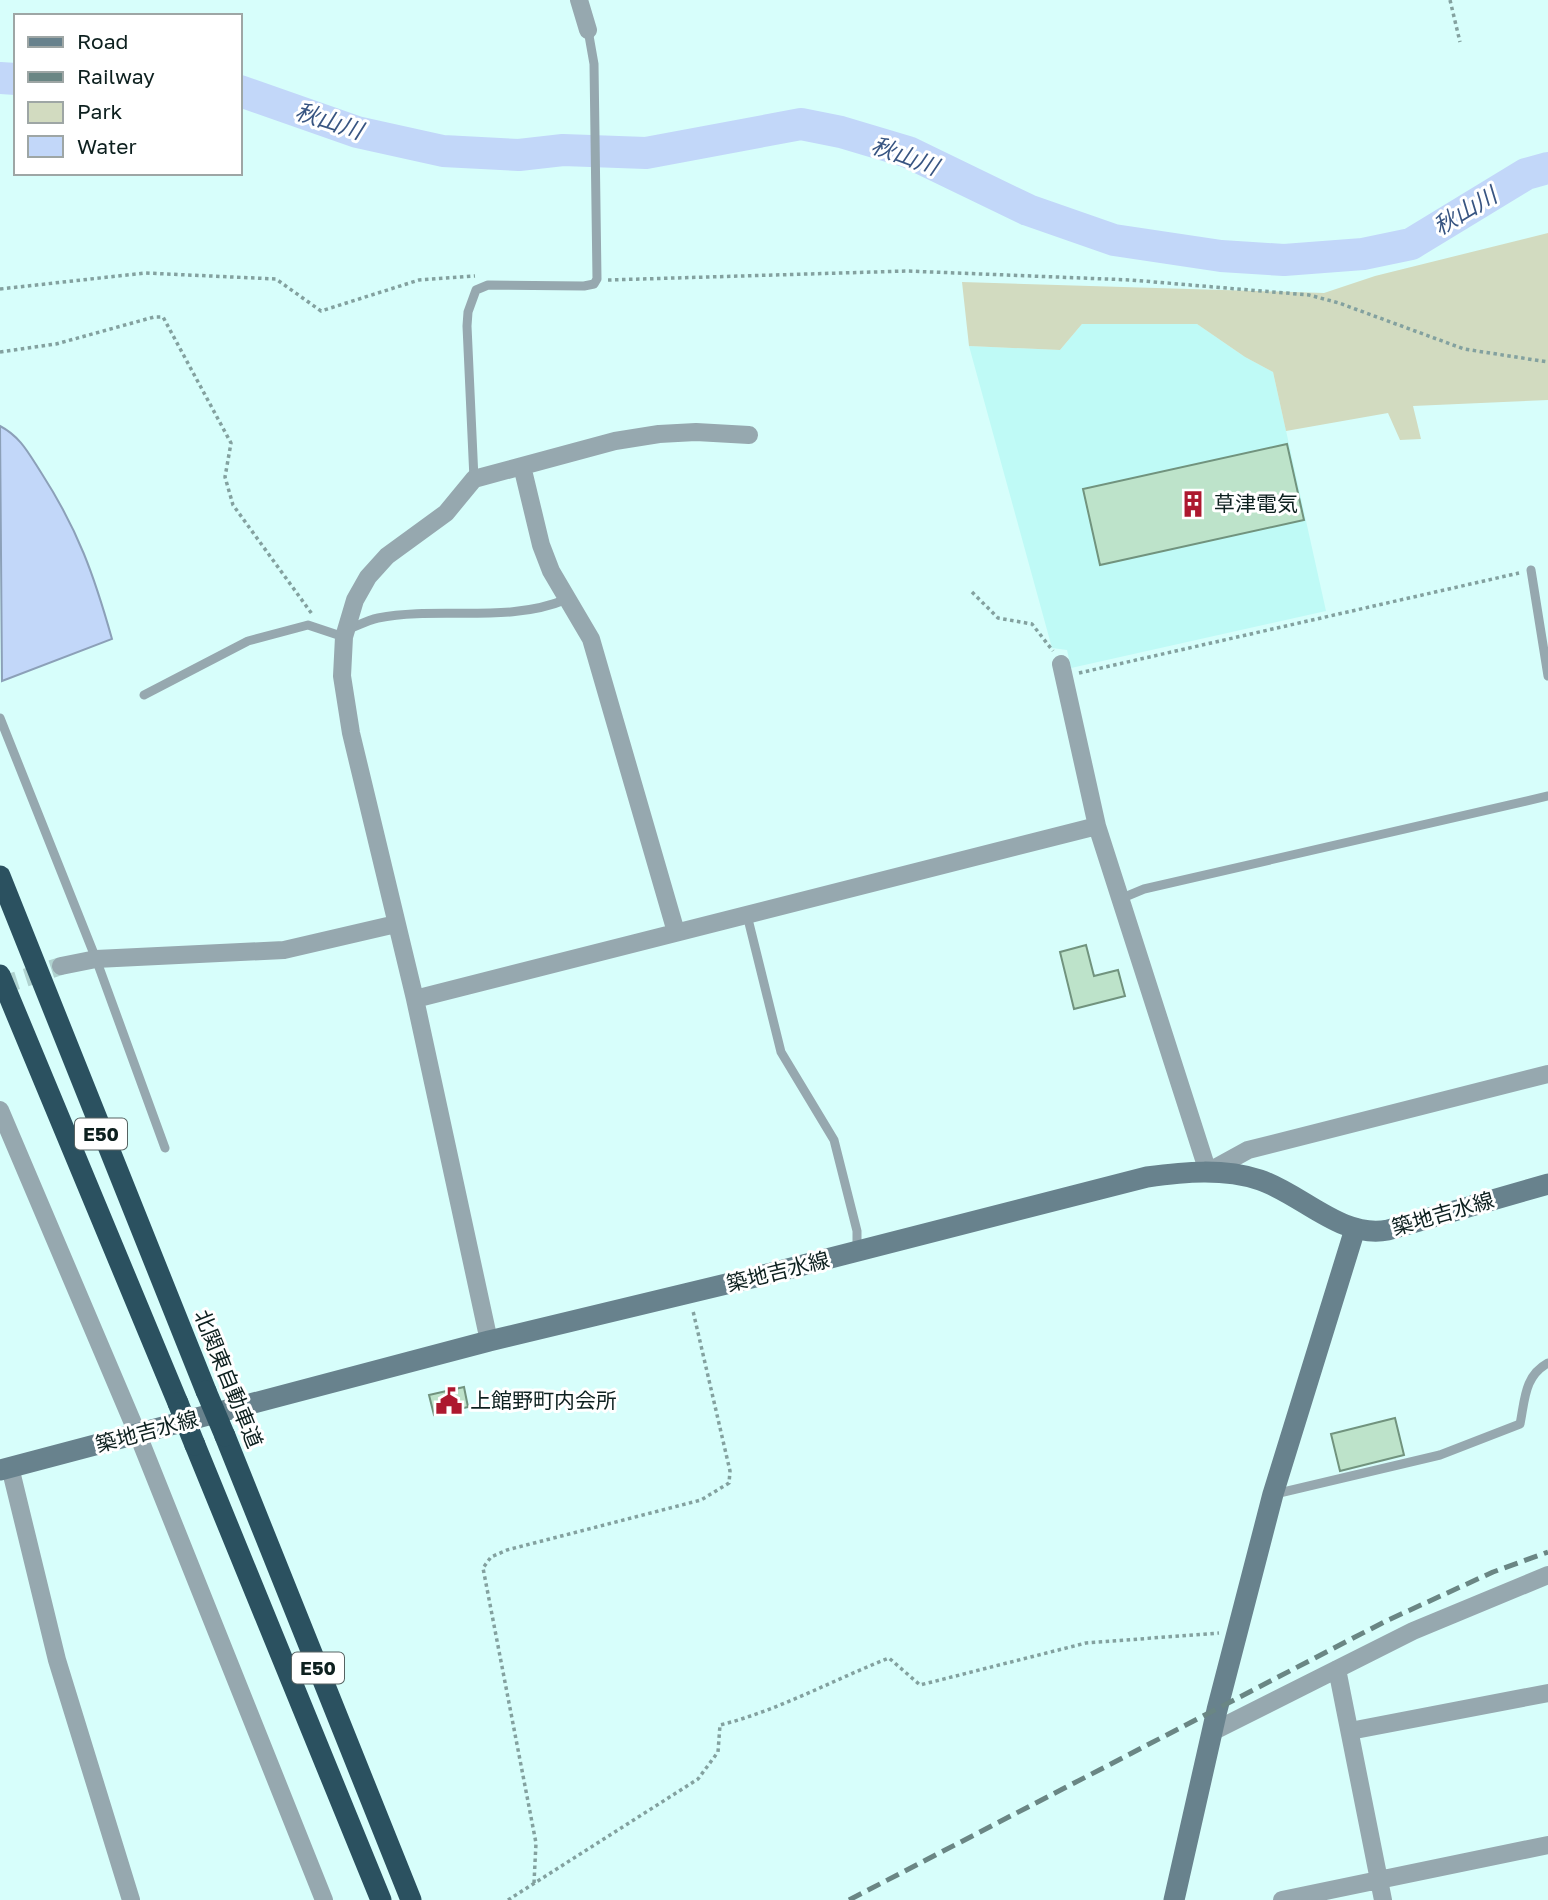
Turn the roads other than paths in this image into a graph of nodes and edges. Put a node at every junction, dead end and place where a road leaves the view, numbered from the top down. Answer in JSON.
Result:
{"nodes":[{"id":1,"x":579,"y":0,"type":"edge"},
{"id":2,"x":588,"y":30,"type":"joint"},
{"id":3,"x":749,"y":435,"type":"dead end"},
{"id":4,"x":522,"y":466,"type":"junction"},
{"id":5,"x":474,"y":479,"type":"junction"},
{"id":6,"x":1531,"y":570,"type":"road end"},
{"id":7,"x":567,"y":599,"type":"junction"},
{"id":8,"x":346,"y":634,"type":"junction"},
{"id":9,"x":1062,"y":671,"type":"road end"},
{"id":10,"x":1548,"y":676,"type":"edge"},
{"id":11,"x":144,"y":695,"type":"dead end"},
{"id":12,"x":0,"y":718,"type":"edge"},
{"id":13,"x":1548,"y":796,"type":"edge"},
{"id":14,"x":1097,"y":826,"type":"junction"},
{"id":15,"x":0,"y":876,"type":"edge"},
{"id":16,"x":1121,"y":899,"type":"junction"},
{"id":17,"x":747,"y":914,"type":"junction"},
{"id":18,"x":396,"y":924,"type":"junction"},
{"id":19,"x":676,"y":932,"type":"junction"},
{"id":20,"x":96,"y":959,"type":"junction"},
{"id":21,"x":61,"y":967,"type":"tunnel mouth"},
{"id":22,"x":0,"y":975,"type":"edge"},
{"id":23,"x":415,"y":999,"type":"junction"},
{"id":24,"x":1548,"y":1074,"type":"edge"},
{"id":25,"x":0,"y":1110,"type":"edge"},
{"id":26,"x":165,"y":1148,"type":"dead end"},
{"id":27,"x":1208,"y":1172,"type":"junction"},
{"id":28,"x":1548,"y":1184,"type":"edge"},
{"id":29,"x":1355,"y":1229,"type":"junction"},
{"id":30,"x":857,"y":1252,"type":"junction"},
{"id":31,"x":489,"y":1341,"type":"junction"},
{"id":32,"x":1548,"y":1363,"type":"edge"},
{"id":33,"x":138,"y":1435,"type":"junction"},
{"id":34,"x":5,"y":1468,"type":"edge"},
{"id":35,"x":1273,"y":1494,"type":"junction"},
{"id":36,"x":1548,"y":1575,"type":"edge"},
{"id":37,"x":1337,"y":1669,"type":"junction"},
{"id":38,"x":1548,"y":1693,"type":"edge"},
{"id":39,"x":1350,"y":1731,"type":"junction"},
{"id":40,"x":1212,"y":1732,"type":"junction"},
{"id":41,"x":1548,"y":1844,"type":"edge"},
{"id":42,"x":1379,"y":1878,"type":"junction"},
{"id":43,"x":131,"y":1900,"type":"edge"},
{"id":44,"x":324,"y":1900,"type":"edge"},
{"id":45,"x":381,"y":1900,"type":"edge"},
{"id":46,"x":411,"y":1900,"type":"edge"},
{"id":47,"x":1174,"y":1900,"type":"edge"},
{"id":48,"x":1282,"y":1900,"type":"edge"},
{"id":49,"x":1383,"y":1900,"type":"edge"}],
"edges":[{"from":1,"to":2,"type":"street"},
{"from":2,"to":5,"type":"lane"},
{"from":3,"to":4,"type":"street"},
{"from":4,"to":5,"type":"street"},
{"from":4,"to":7,"type":"street"},
{"from":5,"to":8,"type":"street"},
{"from":6,"to":10,"type":"lane"},
{"from":7,"to":8,"type":"lane"},
{"from":7,"to":19,"type":"street"},
{"from":8,"to":11,"type":"lane"},
{"from":8,"to":18,"type":"street"},
{"from":9,"to":14,"type":"street"},
{"from":12,"to":20,"type":"lane"},
{"from":13,"to":16,"type":"lane"},
{"from":14,"to":16,"type":"street"},
{"from":14,"to":17,"type":"street"},
{"from":15,"to":46,"type":"highway","name":"北関東自動車道","number":"E50","bridge":true},
{"from":16,"to":27,"type":"street"},
{"from":17,"to":19,"type":"street"},
{"from":17,"to":30,"type":"lane"},
{"from":18,"to":20,"type":"street"},
{"from":18,"to":23,"type":"street"},
{"from":19,"to":23,"type":"street"},
{"from":20,"to":21,"type":"street"},
{"from":20,"to":26,"type":"lane"},
{"from":22,"to":45,"type":"highway","number":"E50","bridge":true},
{"from":23,"to":31,"type":"street"},
{"from":24,"to":27,"type":"street"},
{"from":25,"to":33,"type":"street"},
{"from":27,"to":29,"type":"main road","name":"築地吉水線"},
{"from":27,"to":30,"type":"main road","name":"築地吉水線"},
{"from":28,"to":29,"type":"main road","name":"築地吉水線"},
{"from":29,"to":35,"type":"main road"},
{"from":30,"to":31,"type":"main road","name":"築地吉水線"},
{"from":31,"to":33,"type":"main road","name":"築地吉水線"},
{"from":32,"to":35,"type":"lane"},
{"from":33,"to":34,"type":"main road","name":"築地吉水線"},
{"from":33,"to":44,"type":"street"},
{"from":34,"to":43,"type":"street"},
{"from":35,"to":40,"type":"main road"},
{"from":36,"to":37,"type":"street"},
{"from":37,"to":39,"type":"street"},
{"from":37,"to":40,"type":"street"},
{"from":38,"to":39,"type":"street"},
{"from":39,"to":42,"type":"street"},
{"from":40,"to":47,"type":"main road"},
{"from":41,"to":42,"type":"street"},
{"from":42,"to":48,"type":"street"},
{"from":42,"to":49,"type":"street"}]}
